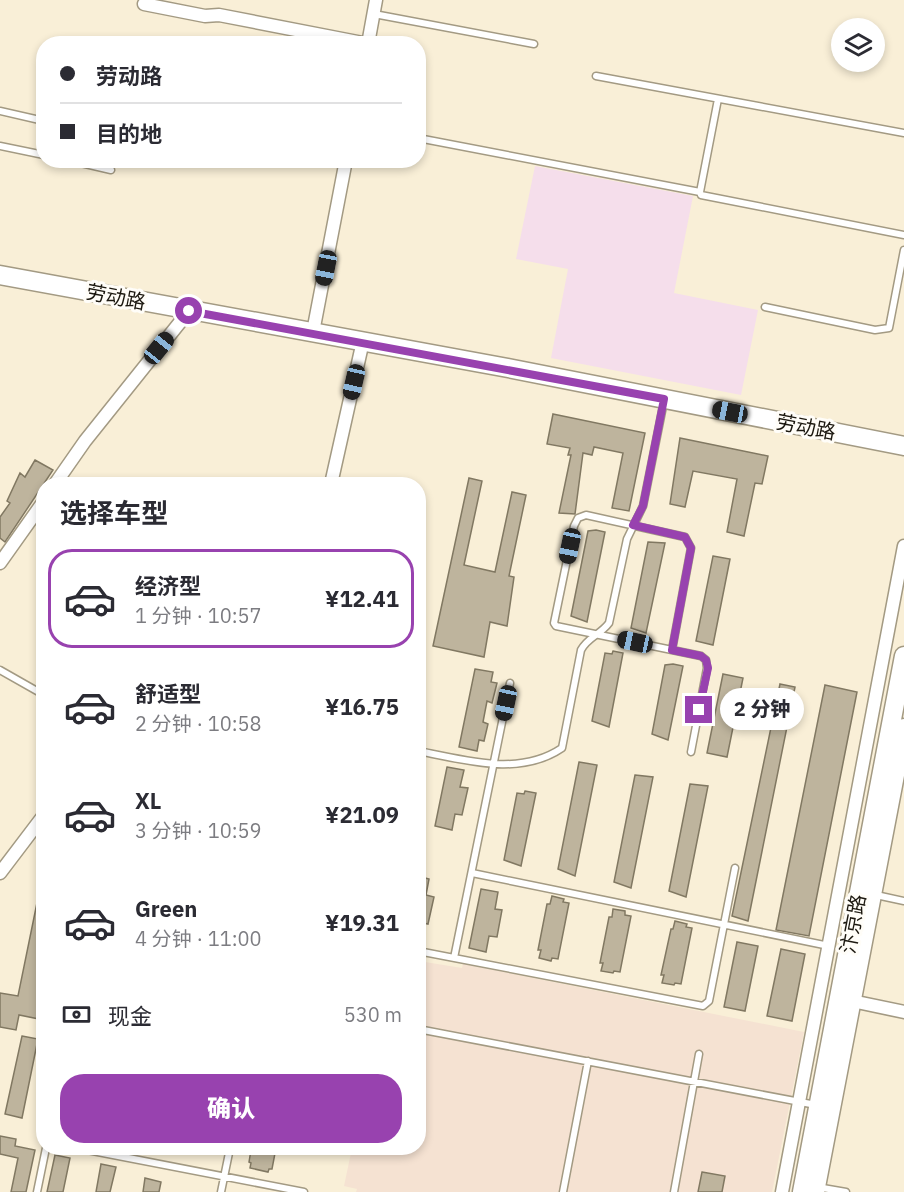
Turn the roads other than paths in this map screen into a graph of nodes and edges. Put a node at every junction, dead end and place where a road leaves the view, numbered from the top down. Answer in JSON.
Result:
{"nodes":[{"id":1,"x":376,"y":0,"type":"edge"},
{"id":2,"x":144,"y":4,"type":"dead end"},
{"id":3,"x":374,"y":14,"type":"junction"},
{"id":4,"x":327,"y":36,"type":"edge"},
{"id":5,"x":370,"y":36,"type":"edge"},
{"id":6,"x":534,"y":44,"type":"dead end"},
{"id":7,"x":596,"y":76,"type":"dead end"},
{"id":8,"x":718,"y":99,"type":"junction"},
{"id":9,"x":0,"y":111,"type":"edge"},
{"id":10,"x":36,"y":119,"type":"edge"},
{"id":11,"x":904,"y":133,"type":"edge"},
{"id":12,"x":426,"y":140,"type":"edge"},
{"id":13,"x":0,"y":146,"type":"edge"},
{"id":14,"x":36,"y":153,"type":"edge"},
{"id":15,"x":102,"y":168,"type":"edge"},
{"id":16,"x":344,"y":168,"type":"edge"},
{"id":17,"x":111,"y":170,"type":"dead end"},
{"id":18,"x":700,"y":192,"type":"junction"},
{"id":19,"x":904,"y":235,"type":"edge"},
{"id":20,"x":904,"y":250,"type":"edge"},
{"id":21,"x":0,"y":275,"type":"edge"},
{"id":22,"x":901,"y":287,"type":"edge"},
{"id":23,"x":765,"y":307,"type":"dead end"},
{"id":24,"x":189,"y":311,"type":"junction"},
{"id":25,"x":313,"y":332,"type":"junction"},
{"id":26,"x":363,"y":342,"type":"junction"},
{"id":27,"x":664,"y":399,"type":"junction"},
{"id":28,"x":904,"y":446,"type":"edge"},
{"id":29,"x":60,"y":477,"type":"edge"},
{"id":30,"x":333,"y":477,"type":"edge"},
{"id":31,"x":36,"y":512,"type":"edge"},
{"id":32,"x":633,"y":525,"type":"junction"},
{"id":33,"x":904,"y":546,"type":"edge"},
{"id":34,"x":0,"y":563,"type":"edge"},
{"id":35,"x":597,"y":635,"type":"junction"},
{"id":36,"x":672,"y":650,"type":"junction"},
{"id":37,"x":904,"y":656,"type":"edge"},
{"id":38,"x":0,"y":670,"type":"edge"},
{"id":39,"x":510,"y":683,"type":"dead end"},
{"id":40,"x":36,"y":690,"type":"edge"},
{"id":41,"x":904,"y":728,"type":"edge"},
{"id":42,"x":426,"y":752,"type":"edge"},
{"id":43,"x":691,"y":752,"type":"dead end"},
{"id":44,"x":901,"y":762,"type":"edge"},
{"id":45,"x":493,"y":765,"type":"junction"},
{"id":46,"x":36,"y":826,"type":"edge"},
{"id":47,"x":735,"y":868,"type":"dead end"},
{"id":48,"x":0,"y":873,"type":"edge"},
{"id":49,"x":472,"y":873,"type":"junction"},
{"id":50,"x":872,"y":895,"type":"junction"},
{"id":51,"x":904,"y":901,"type":"edge"},
{"id":52,"x":723,"y":926,"type":"junction"},
{"id":53,"x":829,"y":946,"type":"junction"},
{"id":54,"x":426,"y":953,"type":"edge"},
{"id":55,"x":454,"y":958,"type":"junction"},
{"id":56,"x":852,"y":1002,"type":"junction"},
{"id":57,"x":904,"y":1012,"type":"edge"},
{"id":58,"x":426,"y":1031,"type":"edge"},
{"id":59,"x":699,"y":1054,"type":"dead end"},
{"id":60,"x":588,"y":1061,"type":"junction"},
{"id":61,"x":694,"y":1082,"type":"junction"},
{"id":62,"x":799,"y":1101,"type":"junction"},
{"id":63,"x":819,"y":1105,"type":"junction"},
{"id":64,"x":45,"y":1155,"type":"edge"},
{"id":65,"x":121,"y":1155,"type":"edge"},
{"id":66,"x":228,"y":1155,"type":"edge"},
{"id":67,"x":224,"y":1176,"type":"junction"},
{"id":68,"x":811,"y":1190,"type":"edge"},
{"id":69,"x":37,"y":1192,"type":"edge"},
{"id":70,"x":221,"y":1192,"type":"edge"},
{"id":71,"x":304,"y":1192,"type":"edge"},
{"id":72,"x":563,"y":1192,"type":"edge"},
{"id":73,"x":674,"y":1192,"type":"edge"},
{"id":74,"x":782,"y":1192,"type":"edge"},
{"id":75,"x":846,"y":1192,"type":"edge"}],
"edges":[{"from":1,"to":3,"type":"street"},
{"from":2,"to":4,"type":"street"},
{"from":3,"to":5,"type":"street"},
{"from":3,"to":6,"type":"lane"},
{"from":7,"to":8,"type":"lane"},
{"from":8,"to":11,"type":"lane"},
{"from":8,"to":18,"type":"lane"},
{"from":9,"to":10,"type":"lane"},
{"from":12,"to":18,"type":"lane"},
{"from":13,"to":14,"type":"lane"},
{"from":15,"to":17,"type":"lane"},
{"from":16,"to":25,"type":"street"},
{"from":18,"to":19,"type":"lane"},
{"from":20,"to":22,"type":"lane"},
{"from":21,"to":24,"type":"main road","name":"劳动路"},
{"from":22,"to":23,"type":"lane"},
{"from":24,"to":25,"type":"main road","name":"劳动路"},
{"from":24,"to":29,"type":"street"},
{"from":25,"to":26,"type":"main road","name":"劳动路"},
{"from":26,"to":27,"type":"main road","name":"劳动路"},
{"from":26,"to":30,"type":"street"},
{"from":27,"to":28,"type":"main road","name":"劳动路"},
{"from":27,"to":32,"type":"lane"},
{"from":31,"to":34,"type":"street"},
{"from":32,"to":35,"type":"lane"},
{"from":32,"to":35,"type":"lane"},
{"from":32,"to":36,"type":"lane"},
{"from":33,"to":53,"type":"street"},
{"from":35,"to":36,"type":"lane"},
{"from":35,"to":45,"type":"lane"},
{"from":36,"to":43,"type":"lane"},
{"from":37,"to":63,"type":"main road","name":"汴京路"},
{"from":38,"to":40,"type":"lane"},
{"from":39,"to":45,"type":"lane"},
{"from":41,"to":44,"type":"main road","name":"汴京路"},
{"from":42,"to":45,"type":"lane"},
{"from":44,"to":50,"type":"main road","name":"汴京路"},
{"from":45,"to":49,"type":"lane"},
{"from":46,"to":48,"type":"street"},
{"from":47,"to":52,"type":"lane"},
{"from":49,"to":52,"type":"lane"},
{"from":49,"to":55,"type":"lane"},
{"from":50,"to":51,"type":"lane"},
{"from":50,"to":56,"type":"main road","name":"汴京路"},
{"from":52,"to":53,"type":"lane"},
{"from":52,"to":55,"type":"lane"},
{"from":53,"to":62,"type":"street"},
{"from":54,"to":55,"type":"lane"},
{"from":56,"to":57,"type":"street"},
{"from":56,"to":68,"type":"main road","name":"汴京路"},
{"from":58,"to":60,"type":"lane"},
{"from":59,"to":61,"type":"lane"},
{"from":60,"to":61,"type":"lane"},
{"from":60,"to":72,"type":"lane"},
{"from":61,"to":62,"type":"lane"},
{"from":61,"to":73,"type":"lane"},
{"from":62,"to":63,"type":"lane"},
{"from":62,"to":74,"type":"street"},
{"from":63,"to":68,"type":"main road","name":"汴京路"},
{"from":64,"to":69,"type":"lane"},
{"from":65,"to":67,"type":"lane"},
{"from":66,"to":67,"type":"lane"},
{"from":67,"to":70,"type":"lane"},
{"from":67,"to":71,"type":"lane"},
{"from":68,"to":75,"type":"lane"}]}
